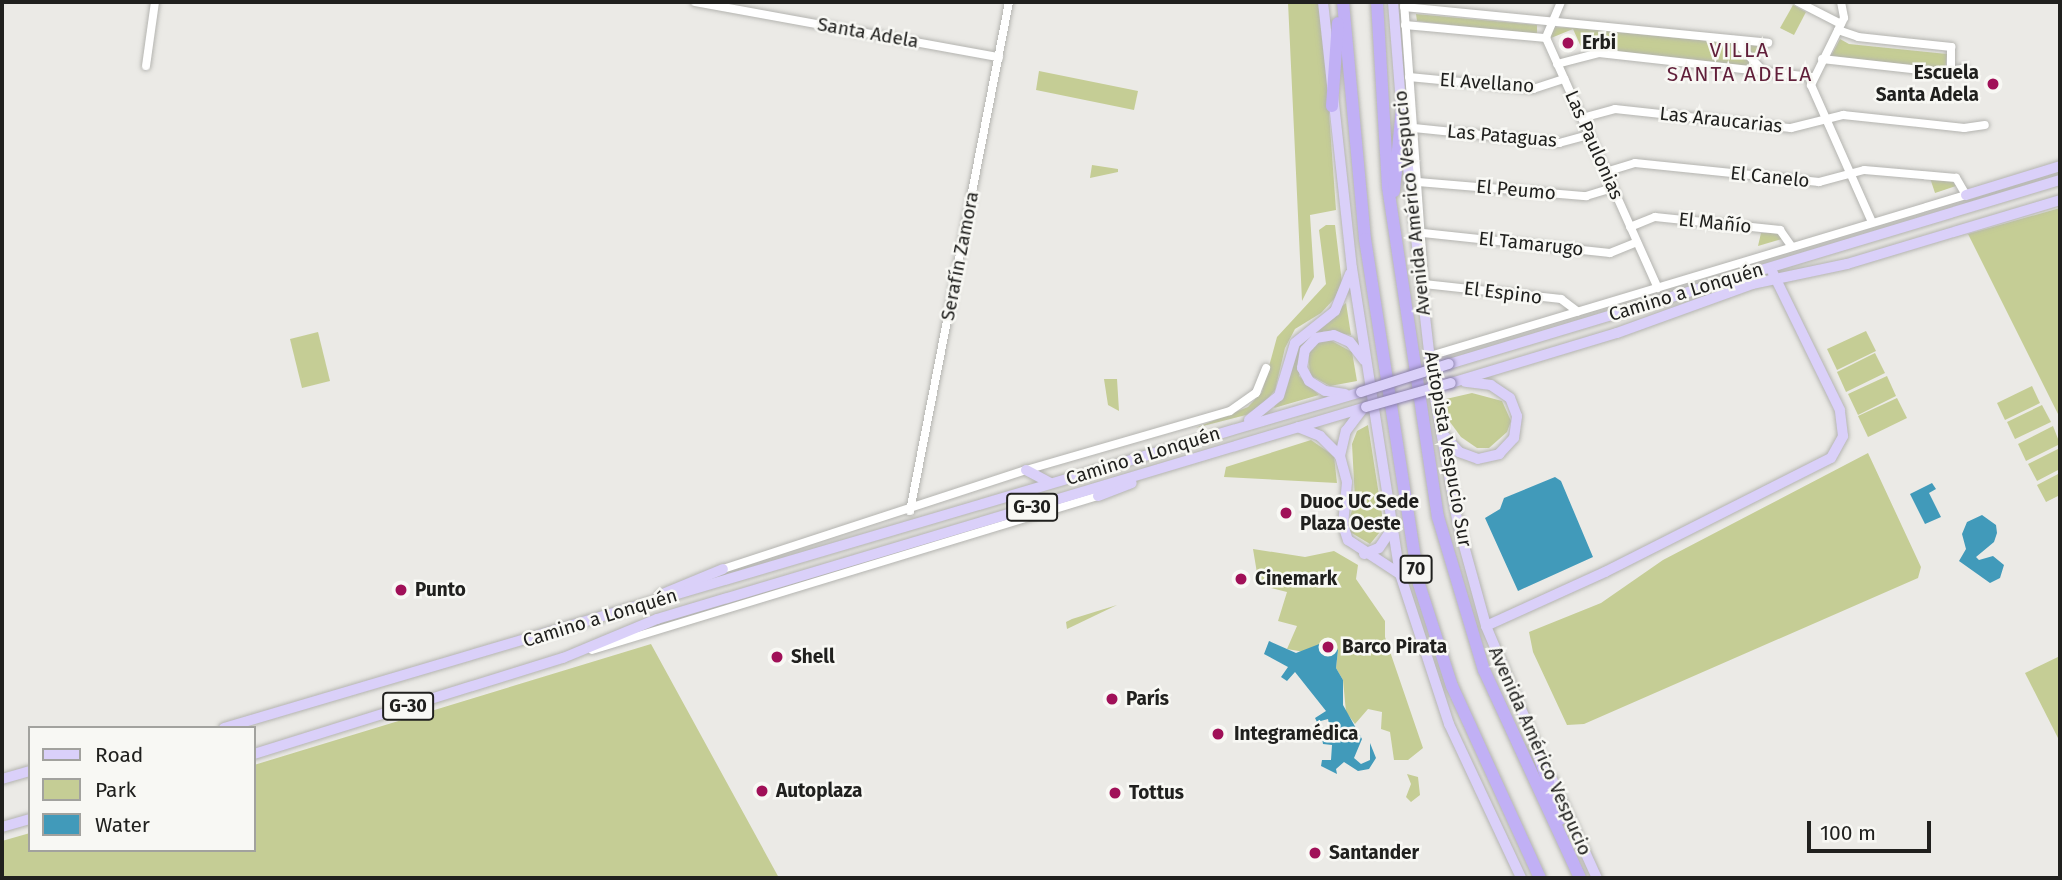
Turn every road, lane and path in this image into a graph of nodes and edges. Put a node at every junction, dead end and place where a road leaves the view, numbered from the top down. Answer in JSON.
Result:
{"nodes":[{"id":1,"x":155,"y":2,"type":"edge"},
{"id":2,"x":695,"y":2,"type":"edge"},
{"id":3,"x":1009,"y":2,"type":"edge"},
{"id":4,"x":1323,"y":2,"type":"edge"},
{"id":5,"x":1341,"y":2,"type":"edge"},
{"id":6,"x":1377,"y":2,"type":"edge"},
{"id":7,"x":1393,"y":2,"type":"edge"},
{"id":8,"x":1561,"y":2,"type":"edge"},
{"id":9,"x":1798,"y":2,"type":"edge"},
{"id":10,"x":1841,"y":2,"type":"edge"},
{"id":11,"x":1404,"y":5,"type":"edge"},
{"id":12,"x":1550,"y":23,"type":"junction"},
{"id":13,"x":1405,"y":25,"type":"junction"},
{"id":14,"x":1840,"y":27,"type":"junction"},
{"id":15,"x":1546,"y":38,"type":"junction"},
{"id":16,"x":1734,"y":40,"type":"junction"},
{"id":17,"x":1768,"y":43,"type":"dead end"},
{"id":18,"x":999,"y":57,"type":"junction"},
{"id":19,"x":1822,"y":59,"type":"junction"},
{"id":20,"x":1557,"y":64,"type":"junction"},
{"id":21,"x":146,"y":66,"type":"dead end"},
{"id":22,"x":1964,"y":68,"type":"dead end"},
{"id":23,"x":1765,"y":73,"type":"junction"},
{"id":24,"x":1951,"y":73,"type":"junction"},
{"id":25,"x":1409,"y":77,"type":"junction"},
{"id":26,"x":1812,"y":77,"type":"junction"},
{"id":27,"x":1564,"y":79,"type":"junction"},
{"id":28,"x":1332,"y":106,"type":"junction"},
{"id":29,"x":1402,"y":108,"type":"junction"},
{"id":30,"x":1581,"y":118,"type":"junction"},
{"id":31,"x":1826,"y":119,"type":"junction"},
{"id":32,"x":1985,"y":125,"type":"dead end"},
{"id":33,"x":1414,"y":128,"type":"junction"},
{"id":34,"x":1589,"y":135,"type":"junction"},
{"id":35,"x":2060,"y":166,"type":"edge"},
{"id":36,"x":1606,"y":172,"type":"junction"},
{"id":37,"x":1850,"y":172,"type":"junction"},
{"id":38,"x":2060,"y":180,"type":"edge"},
{"id":39,"x":1418,"y":182,"type":"junction"},
{"id":40,"x":1613,"y":188,"type":"junction"},
{"id":41,"x":1966,"y":195,"type":"junction"},
{"id":42,"x":2060,"y":200,"type":"edge"},
{"id":43,"x":1392,"y":216,"type":"junction"},
{"id":44,"x":1872,"y":222,"type":"junction"},
{"id":45,"x":1630,"y":227,"type":"junction"},
{"id":46,"x":1423,"y":233,"type":"junction"},
{"id":47,"x":1637,"y":242,"type":"junction"},
{"id":48,"x":1791,"y":246,"type":"junction"},
{"id":49,"x":1771,"y":267,"type":"junction"},
{"id":50,"x":1352,"y":268,"type":"junction"},
{"id":51,"x":1776,"y":279,"type":"junction"},
{"id":52,"x":1424,"y":284,"type":"junction"},
{"id":53,"x":1658,"y":288,"type":"junction"},
{"id":54,"x":1423,"y":311,"type":"junction"},
{"id":55,"x":1577,"y":312,"type":"junction"},
{"id":56,"x":1430,"y":356,"type":"junction"},
{"id":57,"x":1366,"y":362,"type":"junction"},
{"id":58,"x":1266,"y":368,"type":"dead end"},
{"id":59,"x":1452,"y":383,"type":"junction"},
{"id":60,"x":1356,"y":393,"type":"junction"},
{"id":61,"x":1365,"y":408,"type":"junction"},
{"id":62,"x":1298,"y":427,"type":"junction"},
{"id":63,"x":1236,"y":428,"type":"junction"},
{"id":64,"x":1440,"y":429,"type":"junction"},
{"id":65,"x":1340,"y":456,"type":"junction"},
{"id":66,"x":1170,"y":466,"type":"junction"},
{"id":67,"x":1026,"y":470,"type":"junction"},
{"id":68,"x":1050,"y":483,"type":"junction"},
{"id":69,"x":1098,"y":496,"type":"joint"},
{"id":70,"x":910,"y":511,"type":"junction"},
{"id":71,"x":1391,"y":530,"type":"junction"},
{"id":72,"x":1364,"y":554,"type":"junction"},
{"id":73,"x":723,"y":569,"type":"joint"},
{"id":74,"x":1400,"y":574,"type":"junction"},
{"id":75,"x":641,"y":606,"type":"junction"},
{"id":76,"x":1486,"y":626,"type":"junction"},
{"id":77,"x":563,"y":658,"type":"junction"},
{"id":78,"x":231,"y":726,"type":"edge"},
{"id":79,"x":1535,"y":743,"type":"junction"},
{"id":80,"x":256,"y":753,"type":"edge"},
{"id":81,"x":28,"y":772,"type":"edge"},
{"id":82,"x":2,"y":779,"type":"edge"},
{"id":83,"x":28,"y":820,"type":"edge"},
{"id":84,"x":2,"y":827,"type":"edge"},
{"id":85,"x":1521,"y":878,"type":"edge"},
{"id":86,"x":1540,"y":878,"type":"edge"},
{"id":87,"x":1581,"y":878,"type":"edge"},
{"id":88,"x":1597,"y":878,"type":"edge"}],
"edges":[{"from":1,"to":21,"type":"street"},
{"from":2,"to":18,"type":"street","name":"Santa Adela"},
{"from":3,"to":18,"type":"street","name":"Serafín Zamora"},
{"from":4,"to":28,"type":"main road"},
{"from":5,"to":28,"type":"highway"},
{"from":5,"to":86,"type":"highway","number":"70"},
{"from":6,"to":43,"type":"highway","name":"Autopista Vespucio Sur","number":"70"},
{"from":7,"to":29,"type":"main road","name":"Avenida Américo Vespucio"},
{"from":8,"to":12,"type":"street"},
{"from":9,"to":14,"type":"street"},
{"from":10,"to":14,"type":"street"},
{"from":11,"to":12,"type":"street"},
{"from":11,"to":13,"type":"street","name":"Avenida Américo Vespucio"},
{"from":12,"to":15,"type":"street"},
{"from":12,"to":16,"type":"street"},
{"from":13,"to":15,"type":"street"},
{"from":13,"to":25,"type":"street","name":"Avenida Américo Vespucio"},
{"from":14,"to":19,"type":"street"},
{"from":14,"to":24,"type":"street"},
{"from":15,"to":20,"type":"street","name":"Las Paulonias"},
{"from":16,"to":17,"type":"street"},
{"from":16,"to":23,"type":"street"},
{"from":18,"to":70,"type":"street","name":"Serafín Zamora"},
{"from":19,"to":24,"type":"street"},
{"from":19,"to":26,"type":"street"},
{"from":20,"to":23,"type":"street"},
{"from":20,"to":27,"type":"street","name":"Las Paulonias"},
{"from":22,"to":24,"type":"street"},
{"from":23,"to":26,"type":"street"},
{"from":25,"to":27,"type":"street","name":"El Avellano"},
{"from":25,"to":33,"type":"street","name":"Avenida Américo Vespucio"},
{"from":26,"to":31,"type":"street"},
{"from":27,"to":30,"type":"street","name":"Las Paulonias"},
{"from":28,"to":50,"type":"main road"},
{"from":29,"to":43,"type":"highway"},
{"from":29,"to":54,"type":"main road","name":"Avenida Américo Vespucio"},
{"from":30,"to":31,"type":"street","name":"Las Araucarias"},
{"from":30,"to":34,"type":"street","name":"Las Paulonias"},
{"from":31,"to":32,"type":"street","name":"Las Araucarias"},
{"from":31,"to":37,"type":"street"},
{"from":33,"to":34,"type":"street","name":"Las Pataguas"},
{"from":33,"to":39,"type":"street","name":"Avenida Américo Vespucio"},
{"from":34,"to":36,"type":"street","name":"Las Paulonias"},
{"from":35,"to":41,"type":"main road"},
{"from":36,"to":37,"type":"street","name":"El Canelo"},
{"from":36,"to":40,"type":"street","name":"Las Paulonias"},
{"from":37,"to":41,"type":"street","name":"El Canelo"},
{"from":37,"to":44,"type":"street"},
{"from":38,"to":49,"type":"main road","name":"Camino a Lonquén"},
{"from":39,"to":40,"type":"street","name":"El Peumo"},
{"from":39,"to":46,"type":"street","name":"Avenida Américo Vespucio"},
{"from":40,"to":45,"type":"street","name":"Las Paulonias"},
{"from":41,"to":44,"type":"street","name":"Camino a Lonquén"},
{"from":42,"to":51,"type":"main road","name":"Camino a Lonquén"},
{"from":43,"to":87,"type":"highway","name":"Autopista Vespucio Sur","number":"70"},
{"from":44,"to":48,"type":"street","name":"Camino a Lonquén"},
{"from":45,"to":47,"type":"street","name":"Las Paulonias"},
{"from":45,"to":48,"type":"street","name":"El Mañío"},
{"from":46,"to":47,"type":"street","name":"El Tamarugo"},
{"from":46,"to":52,"type":"street","name":"Avenida Américo Vespucio"},
{"from":47,"to":53,"type":"street","name":"Las Paulonias"},
{"from":48,"to":53,"type":"street","name":"Camino a Lonquén"},
{"from":49,"to":51,"type":"main road"},
{"from":49,"to":60,"type":"main road","name":"Camino a Lonquén","bridge":true},
{"from":50,"to":57,"type":"main road"},
{"from":50,"to":63,"type":"main road"},
{"from":51,"to":59,"type":"main road","name":"Camino a Lonquén"},
{"from":51,"to":76,"type":"main road"},
{"from":52,"to":54,"type":"main road"},
{"from":52,"to":55,"type":"street","name":"El Espino"},
{"from":53,"to":55,"type":"street","name":"Camino a Lonquén"},
{"from":54,"to":56,"type":"main road","name":"Avenida Américo Vespucio"},
{"from":55,"to":56,"type":"street","name":"Camino a Lonquén"},
{"from":56,"to":64,"type":"main road","name":"Avenida Américo Vespucio"},
{"from":57,"to":60,"type":"main road"},
{"from":57,"to":71,"type":"main road"},
{"from":58,"to":67,"type":"street","name":"Camino a Lonquén"},
{"from":59,"to":61,"type":"main road","name":"Camino a Lonquén","bridge":true},
{"from":59,"to":64,"type":"main road"},
{"from":60,"to":63,"type":"main road","name":"Camino a Lonquén","number":"G-30"},
{"from":61,"to":62,"type":"main road","name":"Camino a Lonquén","number":"G-30"},
{"from":61,"to":65,"type":"main road"},
{"from":62,"to":65,"type":"main road"},
{"from":62,"to":66,"type":"main road","name":"Camino a Lonquén","number":"G-30"},
{"from":63,"to":68,"type":"main road","name":"Camino a Lonquén","number":"G-30"},
{"from":64,"to":76,"type":"main road","name":"Avenida Américo Vespucio"},
{"from":65,"to":72,"type":"main road"},
{"from":66,"to":69,"type":"main road"},
{"from":66,"to":77,"type":"main road","name":"Camino a Lonquén","number":"G-30"},
{"from":67,"to":68,"type":"main road"},
{"from":67,"to":70,"type":"street","name":"Camino a Lonquén"},
{"from":68,"to":75,"type":"main road","name":"Camino a Lonquén","number":"G-30"},
{"from":69,"to":77,"type":"street","name":"Camino a Lonquén"},
{"from":70,"to":73,"type":"street","name":"Camino a Lonquén"},
{"from":71,"to":72,"type":"main road"},
{"from":71,"to":74,"type":"main road"},
{"from":72,"to":74,"type":"main road"},
{"from":73,"to":75,"type":"main road"},
{"from":74,"to":85,"type":"main road"},
{"from":75,"to":78,"type":"main road","name":"Camino a Lonquén","number":"G-30"},
{"from":76,"to":79,"type":"main road","name":"Avenida Américo Vespucio"},
{"from":77,"to":80,"type":"main road","name":"Camino a Lonquén","number":"G-30"},
{"from":79,"to":87,"type":"highway"},
{"from":79,"to":88,"type":"main road","name":"Avenida Américo Vespucio"},
{"from":81,"to":82,"type":"main road"},
{"from":83,"to":84,"type":"main road"}]}
